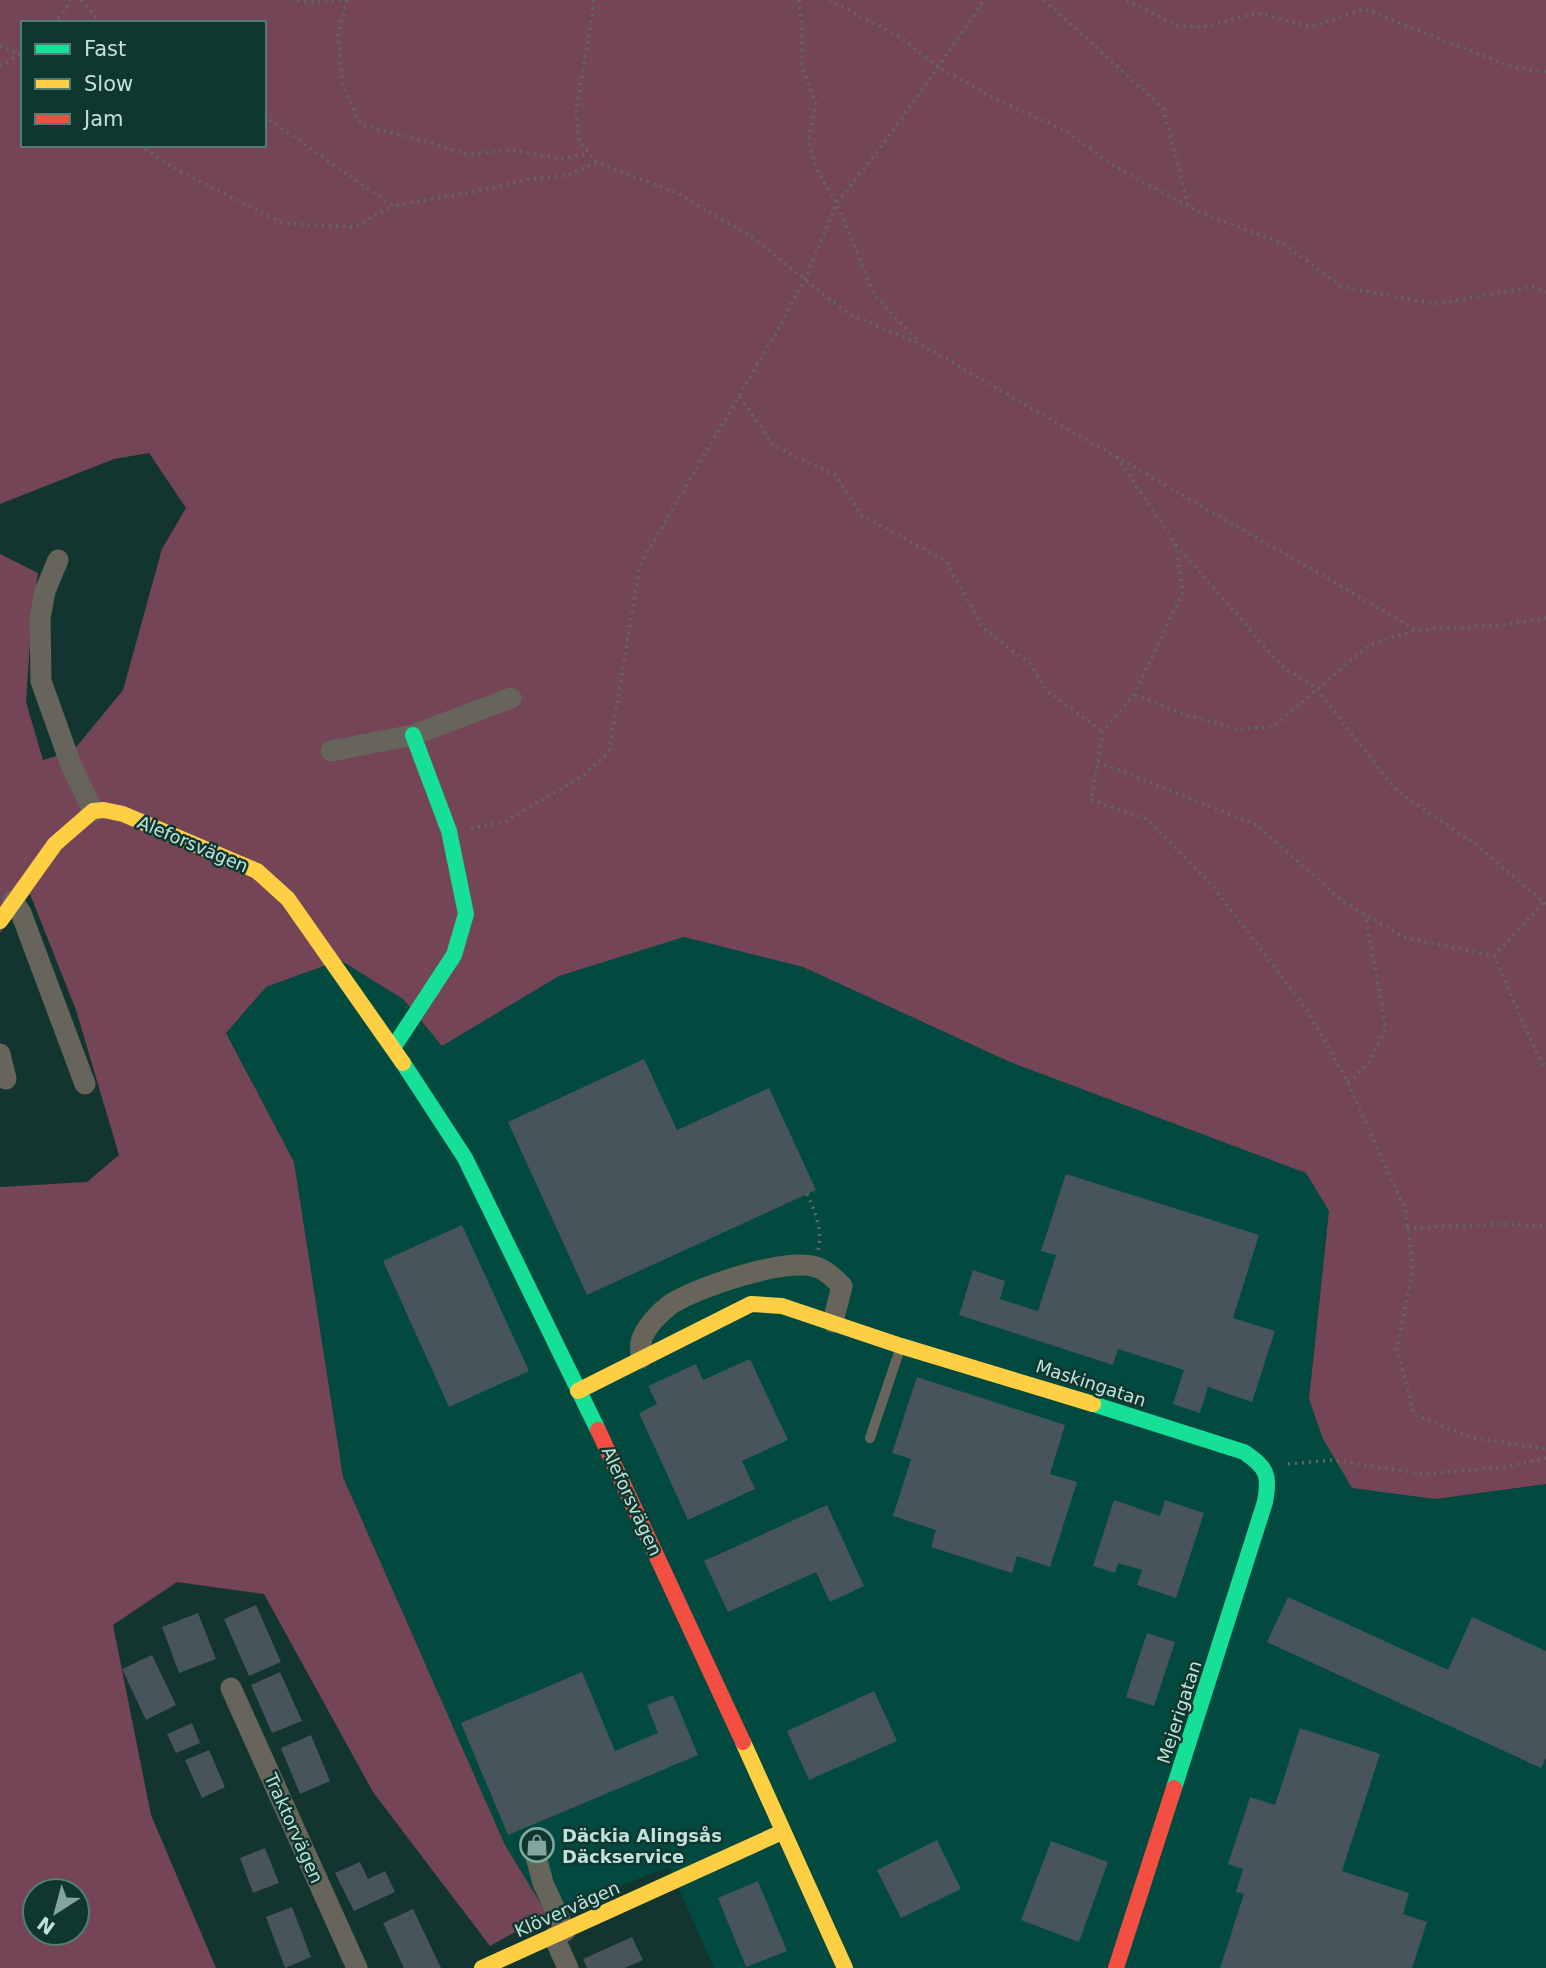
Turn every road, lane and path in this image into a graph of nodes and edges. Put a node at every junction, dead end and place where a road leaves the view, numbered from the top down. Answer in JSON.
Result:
{"nodes":[{"id":1,"x":70,"y":0,"type":"edge"},
{"id":2,"x":81,"y":0,"type":"edge"},
{"id":3,"x":298,"y":0,"type":"edge"},
{"id":4,"x":347,"y":0,"type":"edge"},
{"id":5,"x":593,"y":0,"type":"edge"},
{"id":6,"x":799,"y":0,"type":"edge"},
{"id":7,"x":829,"y":0,"type":"edge"},
{"id":8,"x":983,"y":0,"type":"edge"},
{"id":9,"x":1044,"y":0,"type":"edge"},
{"id":10,"x":1127,"y":0,"type":"edge"},
{"id":11,"x":55,"y":21,"type":"edge"},
{"id":12,"x":100,"y":21,"type":"edge"},
{"id":13,"x":0,"y":46,"type":"edge"},
{"id":14,"x":21,"y":54,"type":"edge"},
{"id":15,"x":21,"y":55,"type":"edge"},
{"id":16,"x":0,"y":66,"type":"edge"},
{"id":17,"x":938,"y":67,"type":"junction"},
{"id":18,"x":1546,"y":72,"type":"edge"},
{"id":19,"x":266,"y":117,"type":"edge"},
{"id":20,"x":142,"y":147,"type":"edge"},
{"id":21,"x":587,"y":154,"type":"junction"},
{"id":22,"x":596,"y":162,"type":"junction"},
{"id":23,"x":836,"y":203,"type":"junction"},
{"id":24,"x":393,"y":206,"type":"junction"},
{"id":25,"x":1189,"y":206,"type":"junction"},
{"id":26,"x":805,"y":278,"type":"junction"},
{"id":27,"x":1546,"y":292,"type":"edge"},
{"id":28,"x":920,"y":344,"type":"junction"},
{"id":29,"x":739,"y":396,"type":"junction"},
{"id":30,"x":1117,"y":457,"type":"junction"},
{"id":31,"x":1175,"y":543,"type":"junction"},
{"id":32,"x":58,"y":560,"type":"dead end"},
{"id":33,"x":1546,"y":618,"type":"edge"},
{"id":34,"x":1416,"y":630,"type":"junction"},
{"id":35,"x":1317,"y":689,"type":"junction"},
{"id":36,"x":1135,"y":694,"type":"junction"},
{"id":37,"x":511,"y":698,"type":"dead end"},
{"id":38,"x":1103,"y":732,"type":"junction"},
{"id":39,"x":413,"y":735,"type":"junction"},
{"id":40,"x":331,"y":751,"type":"dead end"},
{"id":41,"x":1098,"y":762,"type":"junction"},
{"id":42,"x":93,"y":811,"type":"junction"},
{"id":43,"x":449,"y":831,"type":"junction"},
{"id":44,"x":13,"y":901,"type":"junction"},
{"id":45,"x":1545,"y":903,"type":"edge"},
{"id":46,"x":1365,"y":914,"type":"junction"},
{"id":47,"x":0,"y":921,"type":"edge"},
{"id":48,"x":1494,"y":956,"type":"junction"},
{"id":49,"x":393,"y":1048,"type":"junction"},
{"id":50,"x":0,"y":1054,"type":"edge"},
{"id":51,"x":1546,"y":1067,"type":"edge"},
{"id":52,"x":6,"y":1080,"type":"dead end"},
{"id":53,"x":1348,"y":1083,"type":"junction"},
{"id":54,"x":85,"y":1084,"type":"dead end"},
{"id":55,"x":807,"y":1194,"type":"dead end"},
{"id":56,"x":1546,"y":1226,"type":"edge"},
{"id":57,"x":1408,"y":1228,"type":"junction"},
{"id":58,"x":814,"y":1266,"type":"junction"},
{"id":59,"x":833,"y":1322,"type":"junction"},
{"id":60,"x":901,"y":1346,"type":"junction"},
{"id":61,"x":641,"y":1358,"type":"junction"},
{"id":62,"x":578,"y":1391,"type":"junction"},
{"id":63,"x":870,"y":1438,"type":"dead end"},
{"id":64,"x":1546,"y":1450,"type":"edge"},
{"id":65,"x":1546,"y":1458,"type":"edge"},
{"id":66,"x":1264,"y":1466,"type":"junction"},
{"id":67,"x":232,"y":1688,"type":"dead end"},
{"id":68,"x":782,"y":1832,"type":"junction"},
{"id":69,"x":534,"y":1849,"type":"dead end"},
{"id":70,"x":560,"y":1934,"type":"junction"},
{"id":71,"x":357,"y":1968,"type":"edge"},
{"id":72,"x":482,"y":1968,"type":"edge"},
{"id":73,"x":568,"y":1968,"type":"edge"},
{"id":74,"x":845,"y":1968,"type":"edge"},
{"id":75,"x":1116,"y":1968,"type":"edge"}],
"edges":[{"from":1,"to":11,"type":"path"},
{"from":2,"to":12,"type":"path"},
{"from":3,"to":4,"type":"path"},
{"from":4,"to":21,"type":"path"},
{"from":5,"to":21,"type":"path"},
{"from":6,"to":23,"type":"path"},
{"from":7,"to":17,"type":"path"},
{"from":8,"to":17,"type":"path"},
{"from":9,"to":25,"type":"path"},
{"from":10,"to":18,"type":"path"},
{"from":13,"to":14,"type":"path"},
{"from":15,"to":16,"type":"path"},
{"from":17,"to":23,"type":"path"},
{"from":17,"to":25,"type":"path"},
{"from":19,"to":24,"type":"path"},
{"from":20,"to":24,"type":"path"},
{"from":21,"to":22,"type":"path"},
{"from":22,"to":24,"type":"path"},
{"from":22,"to":26,"type":"path"},
{"from":23,"to":26,"type":"path"},
{"from":23,"to":28,"type":"path"},
{"from":25,"to":27,"type":"path"},
{"from":26,"to":28,"type":"path"},
{"from":26,"to":29,"type":"path"},
{"from":28,"to":30,"type":"path"},
{"from":29,"to":38,"type":"path"},
{"from":29,"to":43,"type":"path"},
{"from":30,"to":31,"type":"path"},
{"from":30,"to":34,"type":"path"},
{"from":31,"to":35,"type":"path"},
{"from":31,"to":36,"type":"path"},
{"from":32,"to":42,"type":"street"},
{"from":33,"to":34,"type":"path"},
{"from":34,"to":35,"type":"path"},
{"from":35,"to":36,"type":"path"},
{"from":35,"to":45,"type":"path"},
{"from":36,"to":38,"type":"path"},
{"from":37,"to":39,"type":"street"},
{"from":38,"to":41,"type":"path"},
{"from":39,"to":40,"type":"street"},
{"from":39,"to":43,"type":"street"},
{"from":41,"to":46,"type":"path"},
{"from":41,"to":53,"type":"path"},
{"from":42,"to":44,"type":"street"},
{"from":42,"to":49,"type":"street","name":"Aleforsvägen"},
{"from":43,"to":49,"type":"street"},
{"from":44,"to":47,"type":"street"},
{"from":44,"to":54,"type":"street"},
{"from":45,"to":48,"type":"path"},
{"from":46,"to":48,"type":"path"},
{"from":46,"to":53,"type":"path"},
{"from":48,"to":51,"type":"path"},
{"from":49,"to":62,"type":"street","name":"Aleforsvägen"},
{"from":50,"to":52,"type":"street"},
{"from":53,"to":57,"type":"path"},
{"from":55,"to":58,"type":"path"},
{"from":56,"to":57,"type":"path"},
{"from":57,"to":64,"type":"path"},
{"from":58,"to":59,"type":"street"},
{"from":58,"to":61,"type":"street"},
{"from":59,"to":60,"type":"street","name":"Maskingatan"},
{"from":59,"to":61,"type":"street","name":"Maskingatan"},
{"from":60,"to":63,"type":"lane"},
{"from":60,"to":66,"type":"street","name":"Maskingatan"},
{"from":61,"to":62,"type":"street","name":"Maskingatan"},
{"from":62,"to":68,"type":"street","name":"Aleforsvägen"},
{"from":65,"to":66,"type":"path"},
{"from":66,"to":75,"type":"street","name":"Mejerigatan"},
{"from":67,"to":71,"type":"street","name":"Traktorvägen"},
{"from":68,"to":70,"type":"street","name":"Klövervägen"},
{"from":68,"to":74,"type":"street","name":"Aleforsvägen"},
{"from":69,"to":70,"type":"street"},
{"from":70,"to":72,"type":"street","name":"Klövervägen"},
{"from":70,"to":73,"type":"street"}]}
